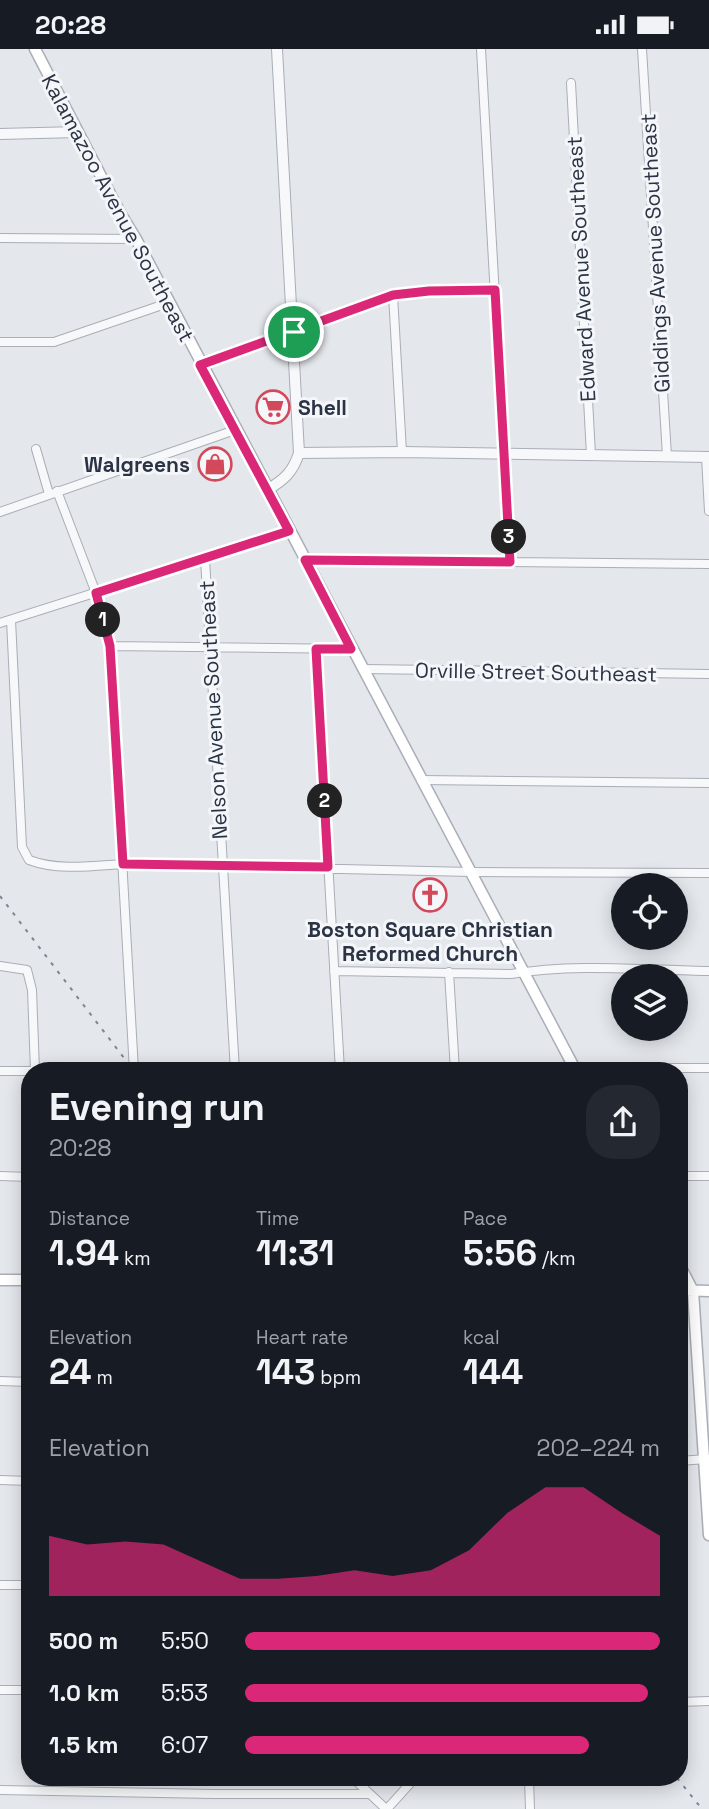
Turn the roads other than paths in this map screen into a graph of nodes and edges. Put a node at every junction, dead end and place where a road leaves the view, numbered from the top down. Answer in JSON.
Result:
{"nodes":[{"id":1,"x":35,"y":49,"type":"edge"},
{"id":2,"x":277,"y":49,"type":"edge"},
{"id":3,"x":481,"y":49,"type":"edge"},
{"id":4,"x":642,"y":49,"type":"edge"},
{"id":5,"x":571,"y":83,"type":"dead end"},
{"id":6,"x":78,"y":132,"type":"junction"},
{"id":7,"x":0,"y":134,"type":"edge"},
{"id":8,"x":0,"y":238,"type":"edge"},
{"id":9,"x":136,"y":239,"type":"junction"},
{"id":10,"x":495,"y":290,"type":"junction"},
{"id":11,"x":393,"y":295,"type":"junction"},
{"id":12,"x":168,"y":303,"type":"junction"},
{"id":13,"x":294,"y":332,"type":"junction"},
{"id":14,"x":0,"y":342,"type":"edge"},
{"id":15,"x":200,"y":365,"type":"junction"},
{"id":16,"x":235,"y":430,"type":"junction"},
{"id":17,"x":36,"y":449,"type":"dead end"},
{"id":18,"x":402,"y":452,"type":"junction"},
{"id":19,"x":299,"y":453,"type":"junction"},
{"id":20,"x":505,"y":453,"type":"junction"},
{"id":21,"x":591,"y":455,"type":"junction"},
{"id":22,"x":667,"y":456,"type":"junction"},
{"id":23,"x":708,"y":457,"type":"edge"},
{"id":24,"x":267,"y":490,"type":"junction"},
{"id":25,"x":53,"y":493,"type":"junction"},
{"id":26,"x":709,"y":511,"type":"edge"},
{"id":27,"x":0,"y":512,"type":"edge"},
{"id":28,"x":289,"y":531,"type":"junction"},
{"id":29,"x":205,"y":559,"type":"junction"},
{"id":30,"x":305,"y":560,"type":"junction"},
{"id":31,"x":510,"y":562,"type":"junction"},
{"id":32,"x":709,"y":564,"type":"edge"},
{"id":33,"x":96,"y":593,"type":"junction"},
{"id":34,"x":11,"y":620,"type":"junction"},
{"id":35,"x":0,"y":623,"type":"edge"},
{"id":36,"x":110,"y":646,"type":"junction"},
{"id":37,"x":210,"y":646,"type":"junction"},
{"id":38,"x":316,"y":649,"type":"junction"},
{"id":39,"x":351,"y":649,"type":"junction"},
{"id":40,"x":363,"y":670,"type":"junction"},
{"id":41,"x":709,"y":674,"type":"edge"},
{"id":42,"x":421,"y":780,"type":"junction"},
{"id":43,"x":709,"y":783,"type":"edge"},
{"id":44,"x":123,"y":864,"type":"junction"},
{"id":45,"x":222,"y":867,"type":"junction"},
{"id":46,"x":328,"y":867,"type":"junction"},
{"id":47,"x":471,"y":871,"type":"junction"},
{"id":48,"x":709,"y":873,"type":"edge"},
{"id":49,"x":0,"y":966,"type":"edge"},
{"id":50,"x":334,"y":971,"type":"junction"},
{"id":51,"x":709,"y":971,"type":"edge"},
{"id":52,"x":449,"y":972,"type":"junction"},
{"id":53,"x":524,"y":972,"type":"junction"},
{"id":54,"x":35,"y":1062,"type":"edge"},
{"id":55,"x":134,"y":1062,"type":"edge"},
{"id":56,"x":233,"y":1062,"type":"edge"},
{"id":57,"x":339,"y":1062,"type":"edge"},
{"id":58,"x":454,"y":1062,"type":"edge"},
{"id":59,"x":571,"y":1062,"type":"edge"},
{"id":60,"x":688,"y":1068,"type":"edge"},
{"id":61,"x":709,"y":1068,"type":"edge"},
{"id":62,"x":0,"y":1071,"type":"edge"},
{"id":63,"x":21,"y":1071,"type":"edge"},
{"id":64,"x":0,"y":1176,"type":"edge"},
{"id":65,"x":688,"y":1176,"type":"edge"},
{"id":66,"x":709,"y":1176,"type":"edge"},
{"id":67,"x":21,"y":1177,"type":"edge"},
{"id":68,"x":0,"y":1280,"type":"edge"},
{"id":69,"x":21,"y":1280,"type":"edge"},
{"id":70,"x":688,"y":1281,"type":"edge"},
{"id":71,"x":688,"y":1291,"type":"edge"},
{"id":72,"x":693,"y":1291,"type":"junction"},
{"id":73,"x":709,"y":1291,"type":"edge"},
{"id":74,"x":703,"y":1373,"type":"edge"},
{"id":75,"x":0,"y":1381,"type":"edge"},
{"id":76,"x":21,"y":1382,"type":"edge"},
{"id":77,"x":707,"y":1459,"type":"edge"},
{"id":78,"x":688,"y":1460,"type":"edge"},
{"id":79,"x":0,"y":1481,"type":"edge"},
{"id":80,"x":21,"y":1481,"type":"edge"},
{"id":81,"x":709,"y":1535,"type":"edge"},
{"id":82,"x":0,"y":1585,"type":"edge"},
{"id":83,"x":21,"y":1585,"type":"edge"},
{"id":84,"x":0,"y":1690,"type":"edge"},
{"id":85,"x":21,"y":1690,"type":"edge"},
{"id":86,"x":709,"y":1700,"type":"edge"},
{"id":87,"x":688,"y":1701,"type":"edge"},
{"id":88,"x":361,"y":1786,"type":"edge"},
{"id":89,"x":408,"y":1786,"type":"edge"},
{"id":90,"x":529,"y":1786,"type":"edge"},
{"id":91,"x":0,"y":1790,"type":"edge"},
{"id":92,"x":369,"y":1794,"type":"junction"},
{"id":93,"x":387,"y":1809,"type":"edge"},
{"id":94,"x":530,"y":1809,"type":"edge"}],
"edges":[{"from":1,"to":6,"type":"main road","name":"Kalamazoo Avenue Southeast"},
{"from":2,"to":13,"type":"street"},
{"from":3,"to":10,"type":"street"},
{"from":4,"to":22,"type":"street","name":"Giddings Avenue Southeast"},
{"from":5,"to":21,"type":"street","name":"Edward Avenue Southeast"},
{"from":6,"to":7,"type":"street"},
{"from":6,"to":9,"type":"main road","name":"Kalamazoo Avenue Southeast"},
{"from":8,"to":9,"type":"street"},
{"from":9,"to":12,"type":"main road","name":"Kalamazoo Avenue Southeast"},
{"from":10,"to":11,"type":"street"},
{"from":10,"to":20,"type":"street"},
{"from":11,"to":13,"type":"street"},
{"from":11,"to":18,"type":"street"},
{"from":12,"to":14,"type":"street"},
{"from":12,"to":15,"type":"main road","name":"Kalamazoo Avenue Southeast"},
{"from":13,"to":15,"type":"street"},
{"from":13,"to":19,"type":"street"},
{"from":15,"to":16,"type":"main road","name":"Kalamazoo Avenue Southeast"},
{"from":16,"to":24,"type":"main road","name":"Kalamazoo Avenue Southeast"},
{"from":16,"to":25,"type":"street"},
{"from":17,"to":25,"type":"street"},
{"from":18,"to":19,"type":"street"},
{"from":18,"to":20,"type":"street"},
{"from":19,"to":24,"type":"street"},
{"from":20,"to":21,"type":"street"},
{"from":20,"to":31,"type":"street"},
{"from":21,"to":22,"type":"street"},
{"from":22,"to":23,"type":"street"},
{"from":23,"to":26,"type":"street"},
{"from":24,"to":28,"type":"main road","name":"Kalamazoo Avenue Southeast"},
{"from":25,"to":27,"type":"street"},
{"from":25,"to":33,"type":"street"},
{"from":28,"to":29,"type":"street"},
{"from":28,"to":30,"type":"main road","name":"Kalamazoo Avenue Southeast"},
{"from":29,"to":33,"type":"street"},
{"from":29,"to":37,"type":"street","name":"Nelson Avenue Southeast"},
{"from":30,"to":31,"type":"street"},
{"from":30,"to":39,"type":"main road","name":"Kalamazoo Avenue Southeast"},
{"from":31,"to":32,"type":"street"},
{"from":33,"to":34,"type":"street"},
{"from":33,"to":36,"type":"street"},
{"from":34,"to":35,"type":"street"},
{"from":34,"to":44,"type":"street"},
{"from":36,"to":37,"type":"street"},
{"from":36,"to":44,"type":"street"},
{"from":37,"to":38,"type":"street"},
{"from":37,"to":45,"type":"street","name":"Nelson Avenue Southeast"},
{"from":38,"to":39,"type":"street"},
{"from":38,"to":46,"type":"street"},
{"from":39,"to":40,"type":"main road","name":"Kalamazoo Avenue Southeast"},
{"from":40,"to":41,"type":"street","name":"Orville Street Southeast"},
{"from":40,"to":42,"type":"main road","name":"Kalamazoo Avenue Southeast"},
{"from":42,"to":43,"type":"street"},
{"from":42,"to":47,"type":"main road","name":"Kalamazoo Avenue Southeast"},
{"from":44,"to":45,"type":"street"},
{"from":44,"to":55,"type":"street"},
{"from":45,"to":46,"type":"street"},
{"from":45,"to":56,"type":"street","name":"Nelson Avenue Southeast"},
{"from":46,"to":47,"type":"street"},
{"from":46,"to":50,"type":"street"},
{"from":47,"to":48,"type":"street"},
{"from":47,"to":53,"type":"main road","name":"Kalamazoo Avenue Southeast"},
{"from":49,"to":54,"type":"street"},
{"from":50,"to":52,"type":"street"},
{"from":50,"to":57,"type":"street"},
{"from":51,"to":53,"type":"street"},
{"from":52,"to":53,"type":"street"},
{"from":52,"to":58,"type":"street"},
{"from":53,"to":59,"type":"main road","name":"Kalamazoo Avenue Southeast"},
{"from":60,"to":61,"type":"street"},
{"from":62,"to":63,"type":"street"},
{"from":64,"to":67,"type":"street"},
{"from":65,"to":66,"type":"street"},
{"from":68,"to":69,"type":"main road"},
{"from":70,"to":72,"type":"main road"},
{"from":71,"to":72,"type":"main road"},
{"from":72,"to":73,"type":"main road"},
{"from":72,"to":74,"type":"main road"},
{"from":74,"to":77,"type":"main road"},
{"from":75,"to":76,"type":"street"},
{"from":77,"to":78,"type":"street"},
{"from":77,"to":81,"type":"main road"},
{"from":79,"to":80,"type":"street"},
{"from":82,"to":83,"type":"street"},
{"from":84,"to":85,"type":"street"},
{"from":86,"to":87,"type":"street"},
{"from":88,"to":92,"type":"street"},
{"from":89,"to":93,"type":"street"},
{"from":90,"to":94,"type":"street"},
{"from":91,"to":92,"type":"street"},
{"from":92,"to":93,"type":"street"}]}
